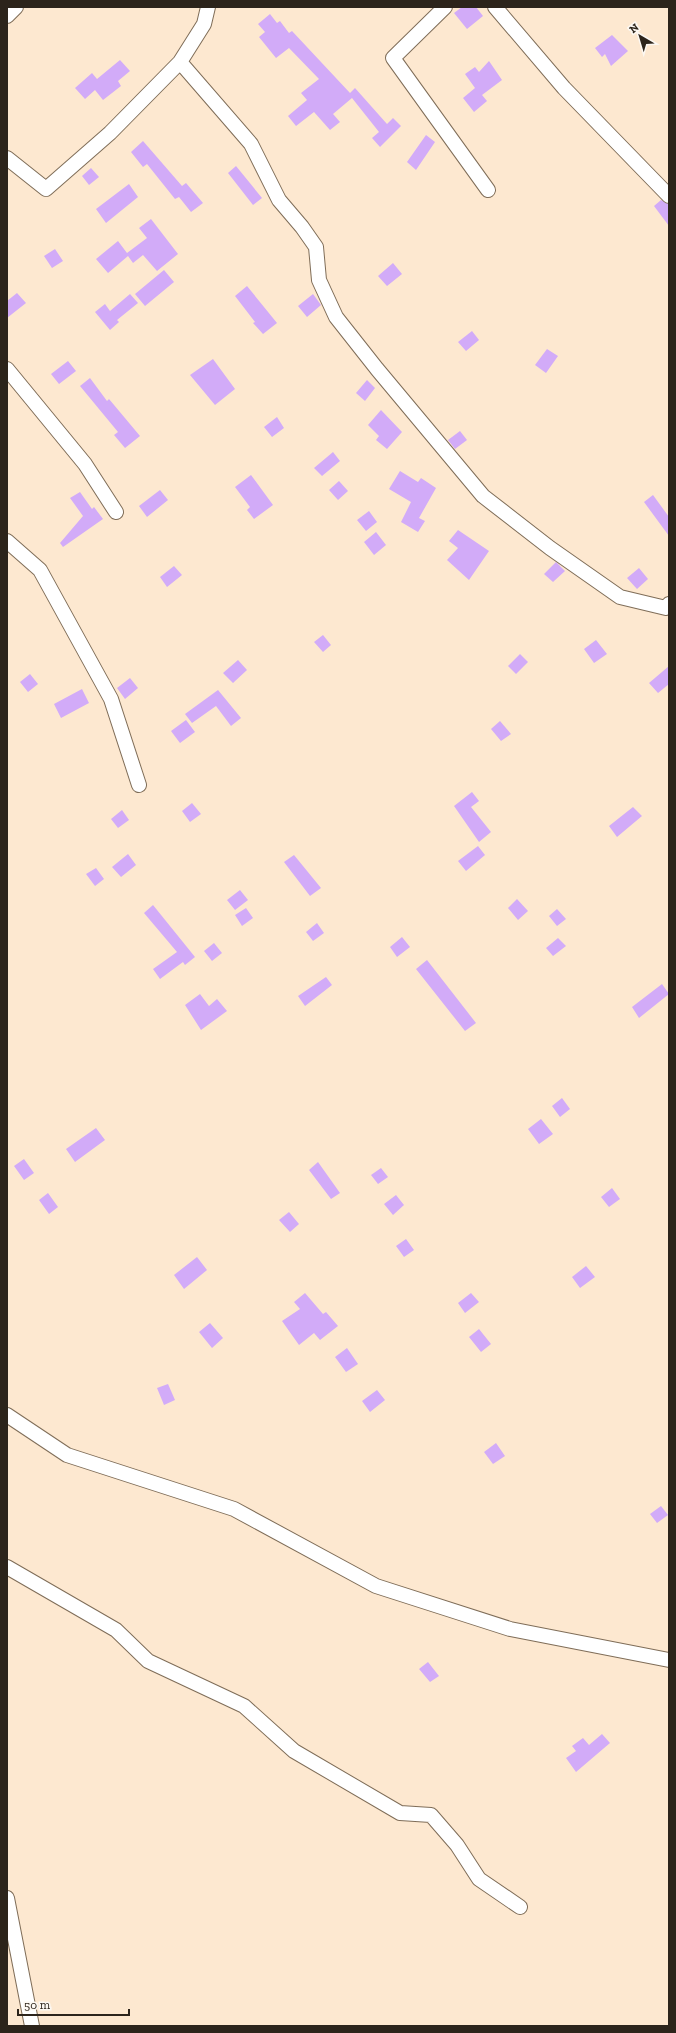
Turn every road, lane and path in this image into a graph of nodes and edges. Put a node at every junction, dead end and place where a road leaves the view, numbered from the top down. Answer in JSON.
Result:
{"nodes":[{"id":1,"x":16,"y":7,"type":"edge"},
{"id":2,"x":208,"y":7,"type":"edge"},
{"id":3,"x":445,"y":7,"type":"edge"},
{"id":4,"x":495,"y":7,"type":"edge"},
{"id":5,"x":7,"y":16,"type":"edge"},
{"id":6,"x":180,"y":62,"type":"junction"},
{"id":7,"x":7,"y":158,"type":"edge"},
{"id":8,"x":488,"y":190,"type":"dead end"},
{"id":9,"x":669,"y":196,"type":"edge"},
{"id":10,"x":7,"y":369,"type":"edge"},
{"id":11,"x":116,"y":512,"type":"dead end"},
{"id":12,"x":7,"y":541,"type":"edge"},
{"id":13,"x":669,"y":604,"type":"edge"},
{"id":14,"x":139,"y":785,"type":"dead end"},
{"id":15,"x":7,"y":1415,"type":"edge"},
{"id":16,"x":7,"y":1567,"type":"edge"},
{"id":17,"x":669,"y":1660,"type":"edge"},
{"id":18,"x":7,"y":1898,"type":"edge"},
{"id":19,"x":520,"y":1907,"type":"dead end"},
{"id":20,"x":32,"y":2026,"type":"edge"}],
"edges":[{"from":1,"to":5,"type":"street"},
{"from":2,"to":6,"type":"street"},
{"from":3,"to":8,"type":"street"},
{"from":4,"to":9,"type":"street"},
{"from":6,"to":7,"type":"street"},
{"from":6,"to":13,"type":"street"},
{"from":10,"to":11,"type":"street"},
{"from":12,"to":14,"type":"street"},
{"from":15,"to":17,"type":"street"},
{"from":16,"to":19,"type":"street"},
{"from":18,"to":20,"type":"street"}]}
